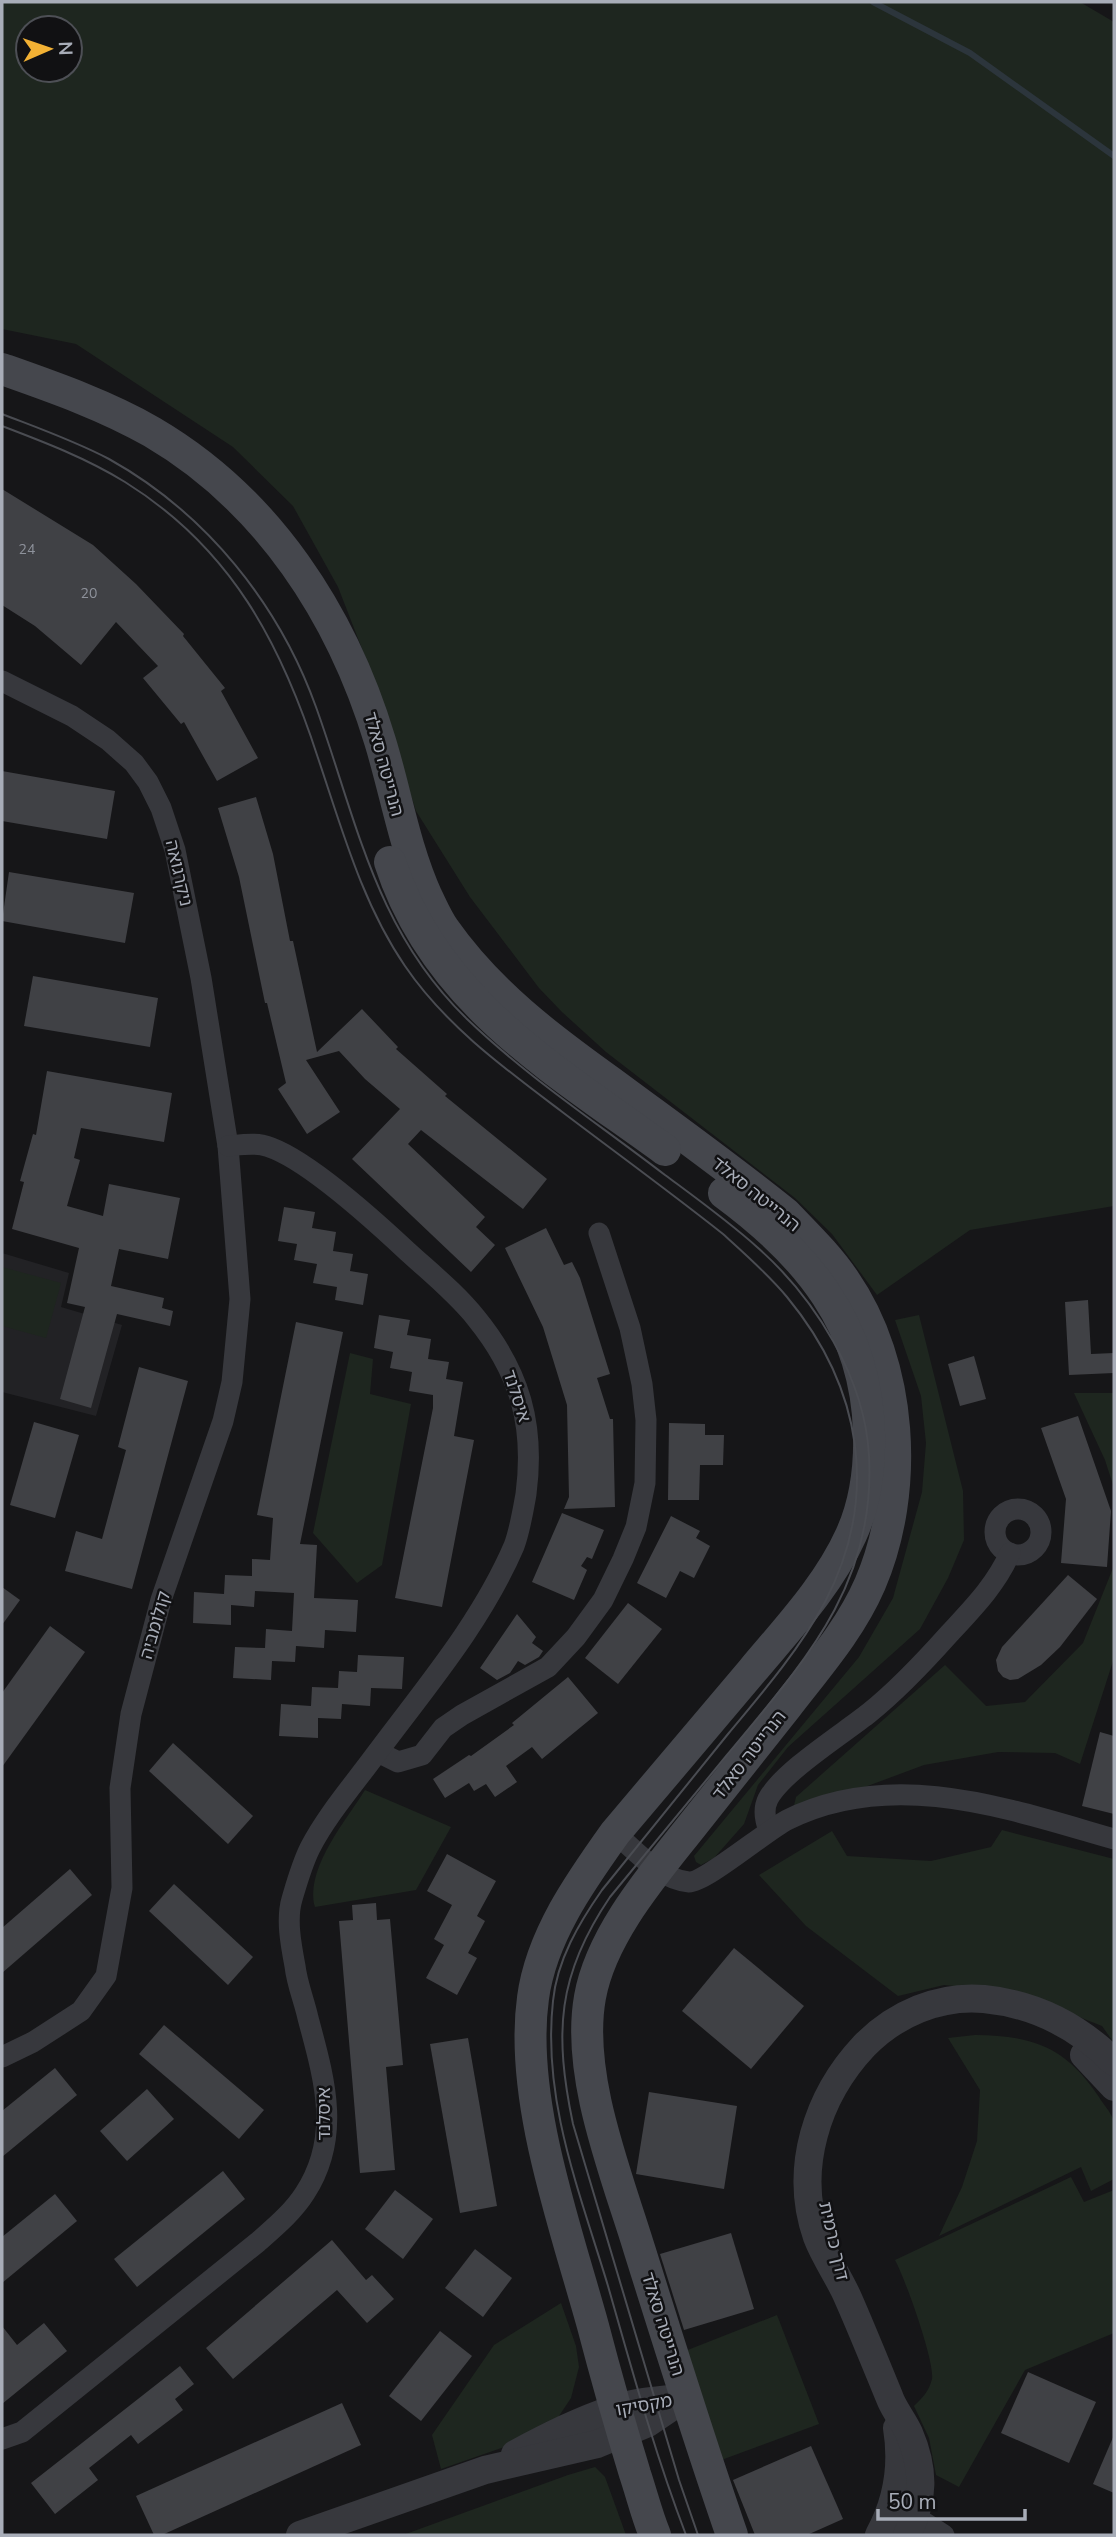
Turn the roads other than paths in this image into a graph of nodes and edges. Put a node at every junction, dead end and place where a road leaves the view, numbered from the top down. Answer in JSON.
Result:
{"nodes":[{"id":1,"x":2,"y":369,"type":"edge"},
{"id":2,"x":2,"y":389,"type":"edge"},
{"id":3,"x":2,"y":681,"type":"edge"},
{"id":4,"x":228,"y":1146,"type":"junction"},
{"id":5,"x":599,"y":1233,"type":"dead end"},
{"id":6,"x":1010,"y":1553,"type":"dead end"},
{"id":7,"x":378,"y":1752,"type":"junction"},
{"id":8,"x":769,"y":1830,"type":"junction"},
{"id":9,"x":615,"y":1833,"type":"junction"},
{"id":10,"x":1114,"y":1839,"type":"edge"},
{"id":11,"x":658,"y":1870,"type":"junction"},
{"id":12,"x":2,"y":2057,"type":"edge"},
{"id":13,"x":1114,"y":2062,"type":"edge"},
{"id":14,"x":1114,"y":2087,"type":"edge"},
{"id":15,"x":847,"y":2296,"type":"junction"},
{"id":16,"x":685,"y":2398,"type":"junction"},
{"id":17,"x":619,"y":2421,"type":"junction"},
{"id":18,"x":2,"y":2439,"type":"edge"},
{"id":19,"x":898,"y":2528,"type":"edge"},
{"id":20,"x":300,"y":2535,"type":"edge"},
{"id":21,"x":655,"y":2535,"type":"edge"},
{"id":22,"x":732,"y":2535,"type":"edge"},
{"id":23,"x":944,"y":2535,"type":"edge"}],
"edges":[{"from":1,"to":11,"type":"main road","name":"הנרייטה סאלד"},
{"from":2,"to":9,"type":"main road","name":"הנרייטה סאלד"},
{"from":3,"to":4,"type":"street","name":"ניקרגואה"},
{"from":4,"to":7,"type":"street","name":"איסלנד"},
{"from":4,"to":12,"type":"street","name":"קולומביה"},
{"from":5,"to":7,"type":"street"},
{"from":6,"to":8,"type":"street"},
{"from":7,"to":18,"type":"street","name":"איסלנד"},
{"from":8,"to":10,"type":"street"},
{"from":8,"to":11,"type":"street"},
{"from":9,"to":11,"type":"street"},
{"from":9,"to":17,"type":"main road","name":"הנרייטה סאלד"},
{"from":11,"to":16,"type":"main road","name":"הנרייטה סאלד"},
{"from":13,"to":15,"type":"street","name":"דרך כרמית"},
{"from":14,"to":15,"type":"street","name":"דרך כרמית"},
{"from":15,"to":19,"type":"street","name":"דרך כרמית"},
{"from":16,"to":17,"type":"street","name":"מקסיקו"},
{"from":16,"to":22,"type":"main road","name":"הנרייטה סאלד"},
{"from":17,"to":20,"type":"street","name":"מקסיקו"},
{"from":17,"to":21,"type":"main road","name":"הנרייטה סאלד"},
{"from":19,"to":23,"type":"street"}]}
